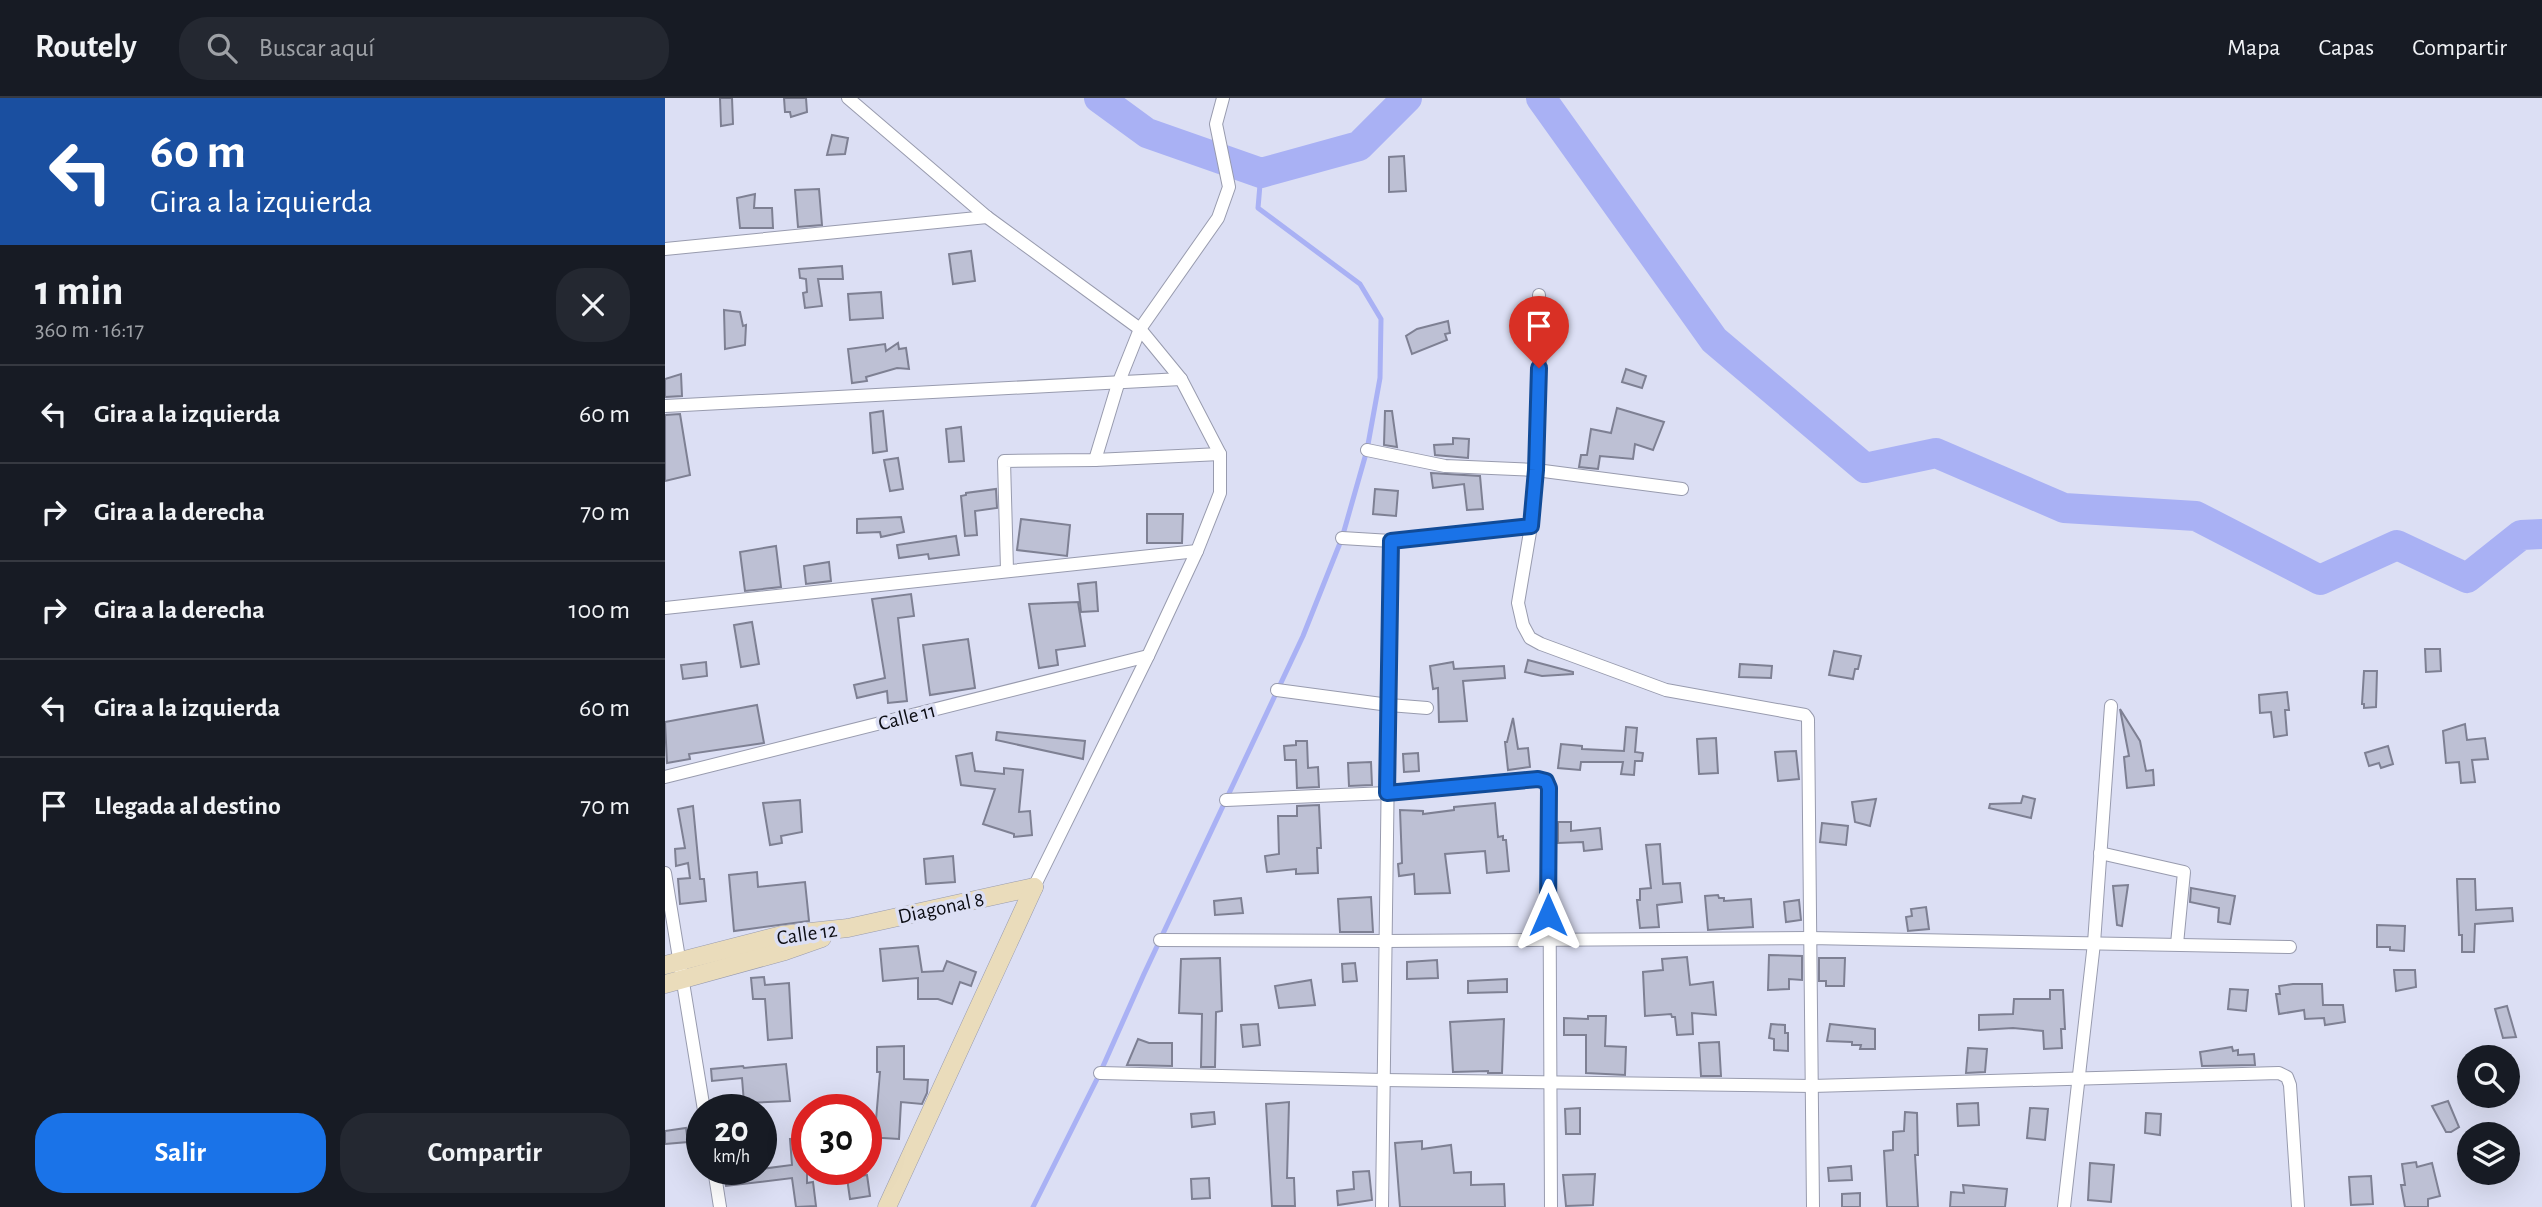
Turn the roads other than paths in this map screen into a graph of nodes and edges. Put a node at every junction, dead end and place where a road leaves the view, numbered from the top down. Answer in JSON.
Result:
{"nodes":[{"id":1,"x":848,"y":98,"type":"edge"},
{"id":2,"x":1223,"y":98,"type":"edge"},
{"id":3,"x":988,"y":217,"type":"junction"},
{"id":4,"x":665,"y":248,"type":"edge"},
{"id":5,"x":1539,"y":295,"type":"dead end"},
{"id":6,"x":1140,"y":330,"type":"junction"},
{"id":7,"x":1181,"y":379,"type":"junction"},
{"id":8,"x":1118,"y":384,"type":"junction"},
{"id":9,"x":665,"y":406,"type":"edge"},
{"id":10,"x":1367,"y":450,"type":"dead end"},
{"id":11,"x":1220,"y":454,"type":"junction"},
{"id":12,"x":1095,"y":460,"type":"junction"},
{"id":13,"x":1536,"y":470,"type":"junction"},
{"id":14,"x":1682,"y":489,"type":"dead end"},
{"id":15,"x":1531,"y":526,"type":"junction"},
{"id":16,"x":1342,"y":538,"type":"dead end"},
{"id":17,"x":1391,"y":541,"type":"junction"},
{"id":18,"x":1197,"y":551,"type":"junction"},
{"id":19,"x":1007,"y":570,"type":"junction"},
{"id":20,"x":665,"y":608,"type":"edge"},
{"id":21,"x":1149,"y":656,"type":"junction"},
{"id":22,"x":1277,"y":690,"type":"dead end"},
{"id":23,"x":1389,"y":705,"type":"junction"},
{"id":24,"x":2111,"y":706,"type":"dead end"},
{"id":25,"x":1427,"y":708,"type":"dead end"},
{"id":26,"x":665,"y":777,"type":"edge"},
{"id":27,"x":1387,"y":793,"type":"junction"},
{"id":28,"x":1226,"y":800,"type":"dead end"},
{"id":29,"x":2101,"y":853,"type":"junction"},
{"id":30,"x":665,"y":873,"type":"edge"},
{"id":31,"x":1034,"y":887,"type":"junction"},
{"id":32,"x":848,"y":928,"type":"joint"},
{"id":33,"x":1809,"y":937,"type":"junction"},
{"id":34,"x":1160,"y":940,"type":"dead end"},
{"id":35,"x":1385,"y":941,"type":"junction"},
{"id":36,"x":1548,"y":941,"type":"junction"},
{"id":37,"x":2094,"y":943,"type":"junction"},
{"id":38,"x":2177,"y":944,"type":"junction"},
{"id":39,"x":2290,"y":947,"type":"dead end"},
{"id":40,"x":673,"y":973,"type":"edge"},
{"id":41,"x":1101,"y":1073,"type":"dead end"},
{"id":42,"x":1383,"y":1080,"type":"junction"},
{"id":43,"x":2078,"y":1080,"type":"junction"},
{"id":44,"x":1550,"y":1083,"type":"junction"},
{"id":45,"x":1812,"y":1086,"type":"junction"},
{"id":46,"x":700,"y":1094,"type":"edge"},
{"id":47,"x":717,"y":1185,"type":"edge"},
{"id":48,"x":720,"y":1207,"type":"edge"},
{"id":49,"x":887,"y":1207,"type":"edge"},
{"id":50,"x":1382,"y":1207,"type":"edge"},
{"id":51,"x":1551,"y":1207,"type":"edge"},
{"id":52,"x":1813,"y":1207,"type":"edge"},
{"id":53,"x":2064,"y":1207,"type":"edge"},
{"id":54,"x":2298,"y":1207,"type":"edge"}],
"edges":[{"from":1,"to":3,"type":"street"},
{"from":2,"to":6,"type":"street"},
{"from":3,"to":4,"type":"street"},
{"from":3,"to":6,"type":"street"},
{"from":5,"to":13,"type":"street"},
{"from":6,"to":7,"type":"street"},
{"from":6,"to":8,"type":"street"},
{"from":7,"to":8,"type":"street"},
{"from":7,"to":11,"type":"street"},
{"from":8,"to":9,"type":"street"},
{"from":8,"to":12,"type":"street"},
{"from":10,"to":13,"type":"street"},
{"from":11,"to":12,"type":"street"},
{"from":11,"to":18,"type":"street"},
{"from":12,"to":19,"type":"street"},
{"from":13,"to":14,"type":"street"},
{"from":13,"to":15,"type":"street"},
{"from":15,"to":17,"type":"street"},
{"from":15,"to":33,"type":"street"},
{"from":16,"to":17,"type":"street"},
{"from":17,"to":23,"type":"street"},
{"from":18,"to":19,"type":"street"},
{"from":18,"to":21,"type":"street"},
{"from":19,"to":20,"type":"street"},
{"from":21,"to":26,"type":"street","name":"Calle 11"},
{"from":21,"to":31,"type":"street"},
{"from":22,"to":23,"type":"street"},
{"from":23,"to":25,"type":"street"},
{"from":23,"to":27,"type":"street"},
{"from":24,"to":29,"type":"street"},
{"from":27,"to":28,"type":"street"},
{"from":27,"to":35,"type":"street"},
{"from":27,"to":36,"type":"street"},
{"from":29,"to":37,"type":"street"},
{"from":29,"to":38,"type":"street"},
{"from":30,"to":40,"type":"street"},
{"from":31,"to":32,"type":"street","name":"Diagonal 8"},
{"from":31,"to":49,"type":"street"},
{"from":32,"to":40,"type":"street","name":"Calle 12"},
{"from":33,"to":36,"type":"street"},
{"from":33,"to":37,"type":"street"},
{"from":33,"to":45,"type":"street"},
{"from":34,"to":35,"type":"street"},
{"from":35,"to":36,"type":"street"},
{"from":35,"to":42,"type":"street"},
{"from":36,"to":44,"type":"street"},
{"from":37,"to":38,"type":"street"},
{"from":37,"to":43,"type":"street"},
{"from":38,"to":39,"type":"street"},
{"from":40,"to":46,"type":"street"},
{"from":41,"to":42,"type":"street"},
{"from":42,"to":44,"type":"street"},
{"from":42,"to":50,"type":"street"},
{"from":43,"to":45,"type":"street"},
{"from":43,"to":53,"type":"street"},
{"from":43,"to":54,"type":"street"},
{"from":44,"to":45,"type":"street"},
{"from":44,"to":51,"type":"street"},
{"from":45,"to":52,"type":"street"},
{"from":47,"to":48,"type":"street"}]}
